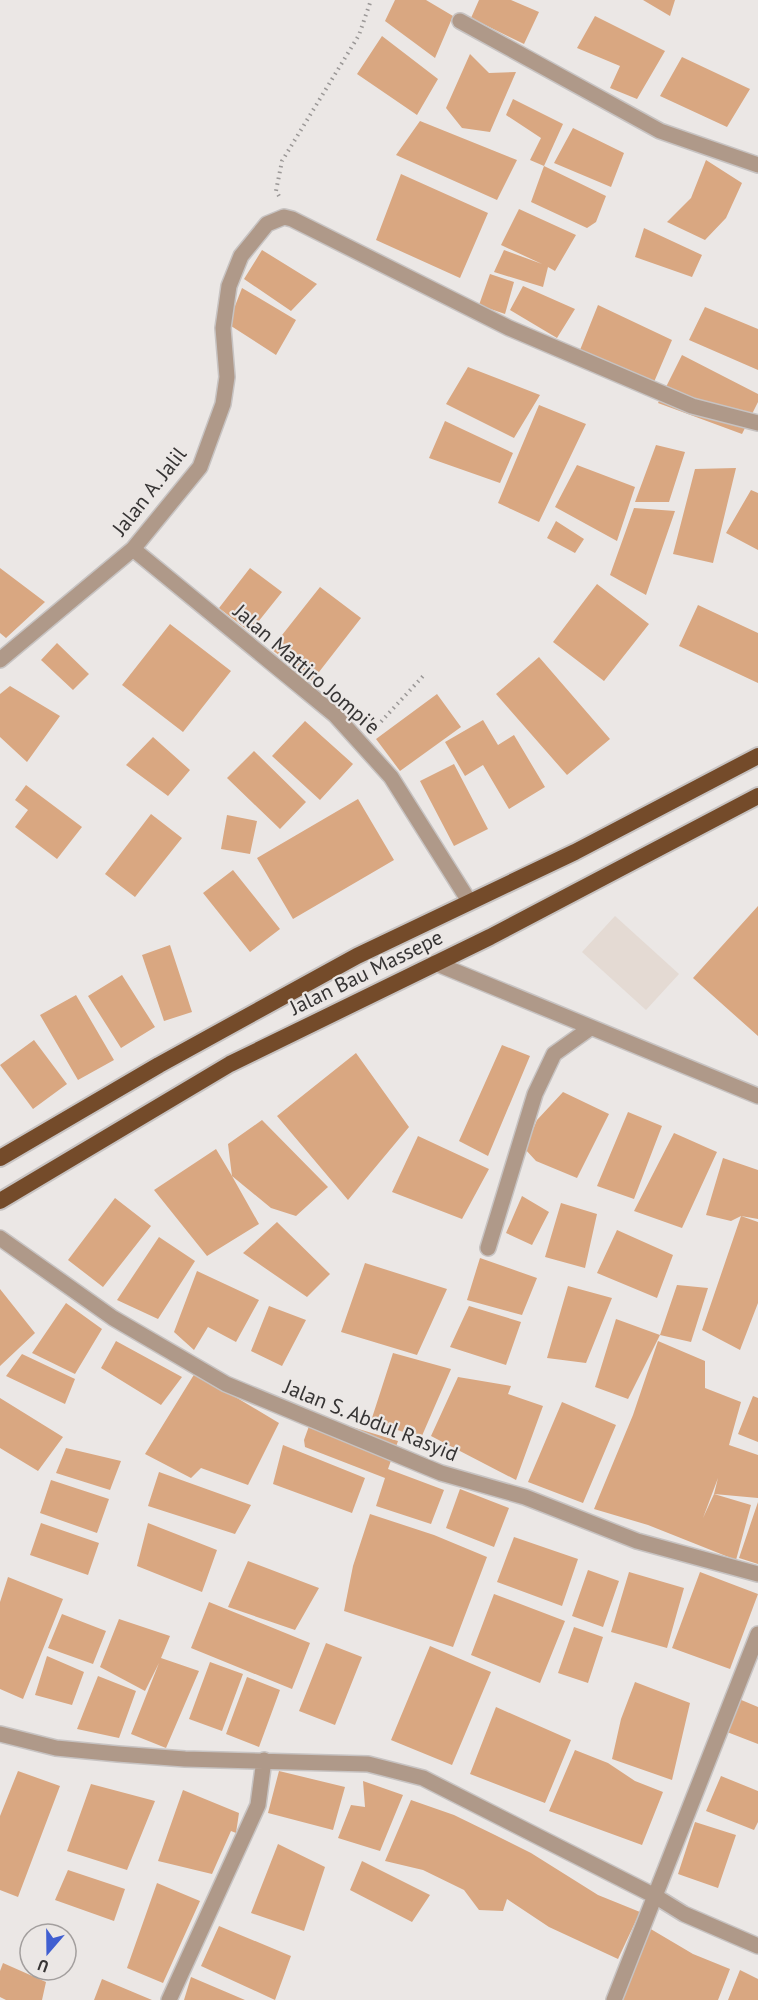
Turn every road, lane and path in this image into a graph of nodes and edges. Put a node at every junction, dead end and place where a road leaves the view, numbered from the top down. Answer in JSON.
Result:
{"nodes":[{"id":1,"x":372,"y":0,"type":"edge"},
{"id":2,"x":460,"y":21,"type":"dead end"},
{"id":3,"x":758,"y":165,"type":"edge"},
{"id":4,"x":292,"y":219,"type":"junction"},
{"id":5,"x":758,"y":423,"type":"edge"},
{"id":6,"x":133,"y":549,"type":"junction"},
{"id":7,"x":0,"y":660,"type":"edge"},
{"id":8,"x":425,"y":674,"type":"dead end"},
{"id":9,"x":362,"y":742,"type":"junction"},
{"id":10,"x":758,"y":756,"type":"edge"},
{"id":11,"x":758,"y":796,"type":"edge"},
{"id":12,"x":469,"y":902,"type":"junction"},
{"id":13,"x":435,"y":963,"type":"junction"},
{"id":14,"x":589,"y":1029,"type":"junction"},
{"id":15,"x":758,"y":1096,"type":"edge"},
{"id":16,"x":0,"y":1158,"type":"edge"},
{"id":17,"x":0,"y":1201,"type":"edge"},
{"id":18,"x":0,"y":1238,"type":"edge"},
{"id":19,"x":488,"y":1248,"type":"dead end"},
{"id":20,"x":758,"y":1574,"type":"edge"},
{"id":21,"x":758,"y":1634,"type":"edge"},
{"id":22,"x":0,"y":1734,"type":"edge"},
{"id":23,"x":264,"y":1760,"type":"junction"},
{"id":24,"x":655,"y":1896,"type":"junction"},
{"id":25,"x":758,"y":1946,"type":"edge"},
{"id":26,"x":169,"y":2000,"type":"edge"},
{"id":27,"x":614,"y":2000,"type":"edge"}],
"edges":[{"from":1,"to":4,"type":"path"},
{"from":2,"to":3,"type":"street"},
{"from":4,"to":5,"type":"street"},
{"from":4,"to":6,"type":"street","name":"Jalan A. Jalil"},
{"from":6,"to":7,"type":"street","name":"Jalan A. Jalil"},
{"from":6,"to":9,"type":"street","name":"Jalan Mattiro Jompi'e"},
{"from":8,"to":9,"type":"path"},
{"from":9,"to":12,"type":"street","name":"Jalan Mattiro Jompi'e"},
{"from":10,"to":12,"type":"highway","name":"Jalan Bau Massepe"},
{"from":11,"to":13,"type":"highway","name":"Jalan Bau Massepe"},
{"from":12,"to":16,"type":"highway","name":"Jalan Bau Massepe"},
{"from":13,"to":14,"type":"street"},
{"from":13,"to":17,"type":"highway","name":"Jalan Bau Massepe"},
{"from":14,"to":15,"type":"street"},
{"from":14,"to":19,"type":"street"},
{"from":18,"to":20,"type":"street","name":"Jalan S. Abdul Rasyid"},
{"from":21,"to":24,"type":"street"},
{"from":22,"to":23,"type":"street"},
{"from":23,"to":24,"type":"street"},
{"from":23,"to":26,"type":"street"},
{"from":24,"to":25,"type":"street"},
{"from":24,"to":27,"type":"street"}]}
